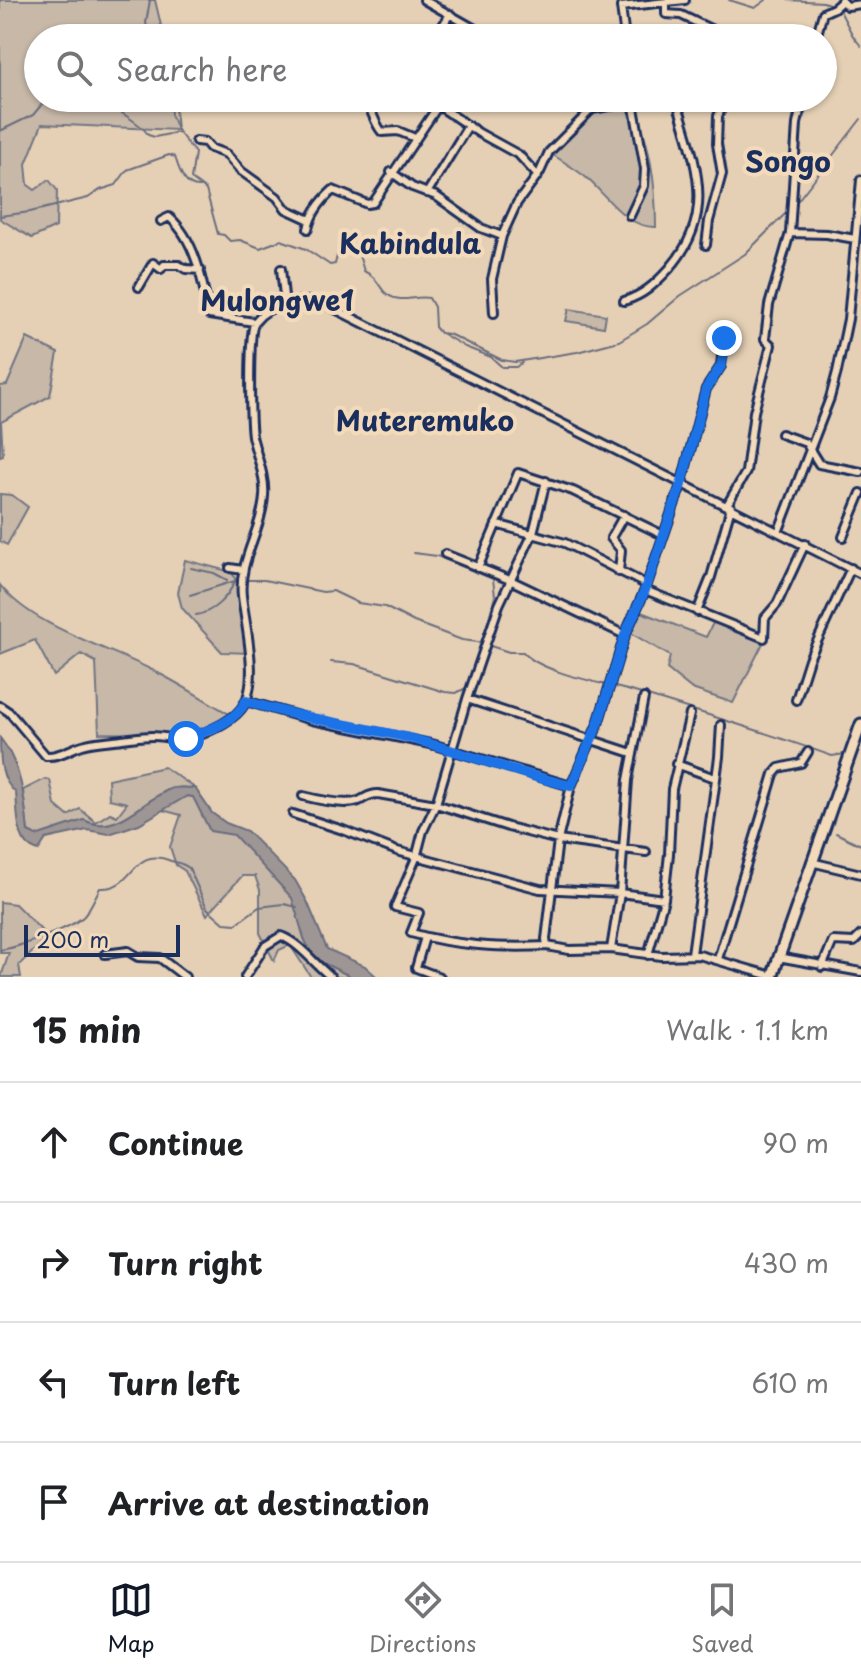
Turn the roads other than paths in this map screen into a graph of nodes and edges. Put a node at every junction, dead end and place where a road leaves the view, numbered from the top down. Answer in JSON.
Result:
{"nodes":[{"id":1,"x":424,"y":0,"type":"edge"},
{"id":2,"x":685,"y":0,"type":"edge"},
{"id":3,"x":666,"y":3,"type":"junction"},
{"id":4,"x":839,"y":3,"type":"edge"},
{"id":5,"x":861,"y":4,"type":"edge"},
{"id":6,"x":450,"y":14,"type":"junction"},
{"id":7,"x":444,"y":24,"type":"edge"},
{"id":8,"x":467,"y":24,"type":"edge"},
{"id":9,"x":623,"y":24,"type":"edge"},
{"id":10,"x":700,"y":24,"type":"edge"},
{"id":11,"x":820,"y":24,"type":"edge"},
{"id":12,"x":371,"y":112,"type":"edge"},
{"id":13,"x":434,"y":112,"type":"edge"},
{"id":14,"x":447,"y":112,"type":"edge"},
{"id":15,"x":589,"y":112,"type":"edge"},
{"id":16,"x":635,"y":112,"type":"edge"},
{"id":17,"x":680,"y":112,"type":"edge"},
{"id":18,"x":720,"y":112,"type":"edge"},
{"id":19,"x":800,"y":112,"type":"edge"},
{"id":20,"x":468,"y":126,"type":"junction"},
{"id":21,"x":415,"y":138,"type":"junction"},
{"id":22,"x":196,"y":141,"type":"dead end"},
{"id":23,"x":391,"y":172,"type":"junction"},
{"id":24,"x":538,"y":176,"type":"junction"},
{"id":25,"x":861,"y":180,"type":"edge"},
{"id":26,"x":427,"y":193,"type":"junction"},
{"id":27,"x":630,"y":216,"type":"dead end"},
{"id":28,"x":310,"y":220,"type":"junction"},
{"id":29,"x":161,"y":221,"type":"dead end"},
{"id":30,"x":308,"y":229,"type":"dead end"},
{"id":31,"x":790,"y":233,"type":"junction"},
{"id":32,"x":502,"y":236,"type":"junction"},
{"id":33,"x":855,"y":239,"type":"junction"},
{"id":34,"x":706,"y":245,"type":"dead end"},
{"id":35,"x":281,"y":269,"type":"dead end"},
{"id":36,"x":200,"y":270,"type":"junction"},
{"id":37,"x":851,"y":276,"type":"junction"},
{"id":38,"x":861,"y":277,"type":"edge"},
{"id":39,"x":139,"y":287,"type":"dead end"},
{"id":40,"x":624,"y":301,"type":"dead end"},
{"id":41,"x":285,"y":305,"type":"junction"},
{"id":42,"x":494,"y":313,"type":"dead end"},
{"id":43,"x":254,"y":322,"type":"junction"},
{"id":44,"x":724,"y":338,"type":"dead end"},
{"id":45,"x":781,"y":434,"type":"dead end"},
{"id":46,"x":810,"y":448,"type":"junction"},
{"id":47,"x":861,"y":472,"type":"edge"},
{"id":48,"x":546,"y":481,"type":"junction"},
{"id":49,"x":682,"y":482,"type":"junction"},
{"id":50,"x":861,"y":493,"type":"edge"},
{"id":51,"x":729,"y":506,"type":"junction"},
{"id":52,"x":624,"y":515,"type":"junction"},
{"id":53,"x":496,"y":524,"type":"junction"},
{"id":54,"x":779,"y":530,"type":"junction"},
{"id":55,"x":533,"y":533,"type":"junction"},
{"id":56,"x":663,"y":535,"type":"junction"},
{"id":57,"x":843,"y":537,"type":"dead end"},
{"id":58,"x":805,"y":544,"type":"junction"},
{"id":59,"x":445,"y":554,"type":"dead end"},
{"id":60,"x":230,"y":568,"type":"dead end"},
{"id":61,"x":478,"y":568,"type":"junction"},
{"id":62,"x":851,"y":568,"type":"junction"},
{"id":63,"x":243,"y":570,"type":"junction"},
{"id":64,"x":619,"y":572,"type":"junction"},
{"id":65,"x":861,"y":574,"type":"edge"},
{"id":66,"x":510,"y":580,"type":"junction"},
{"id":67,"x":646,"y":587,"type":"junction"},
{"id":68,"x":697,"y":612,"type":"junction"},
{"id":69,"x":625,"y":635,"type":"junction"},
{"id":70,"x":644,"y":698,"type":"dead end"},
{"id":71,"x":467,"y":699,"type":"junction"},
{"id":72,"x":796,"y":700,"type":"dead end"},
{"id":73,"x":246,"y":701,"type":"junction"},
{"id":74,"x":0,"y":706,"type":"edge"},
{"id":75,"x":690,"y":714,"type":"dead end"},
{"id":76,"x":861,"y":724,"type":"edge"},
{"id":77,"x":721,"y":725,"type":"dead end"},
{"id":78,"x":590,"y":740,"type":"junction"},
{"id":79,"x":452,"y":750,"type":"junction"},
{"id":80,"x":808,"y":752,"type":"dead end"},
{"id":81,"x":632,"y":753,"type":"junction"},
{"id":82,"x":676,"y":764,"type":"junction"},
{"id":83,"x":715,"y":778,"type":"junction"},
{"id":84,"x":571,"y":786,"type":"junction"},
{"id":85,"x":303,"y":796,"type":"dead end"},
{"id":86,"x":436,"y":804,"type":"junction"},
{"id":87,"x":293,"y":814,"type":"dead end"},
{"id":88,"x":558,"y":840,"type":"junction"},
{"id":89,"x":623,"y":848,"type":"junction"},
{"id":90,"x":646,"y":852,"type":"dead end"},
{"id":91,"x":416,"y":857,"type":"junction"},
{"id":92,"x":811,"y":862,"type":"junction"},
{"id":93,"x":861,"y":874,"type":"edge"},
{"id":94,"x":551,"y":891,"type":"junction"},
{"id":95,"x":620,"y":893,"type":"junction"},
{"id":96,"x":664,"y":899,"type":"junction"},
{"id":97,"x":861,"y":935,"type":"edge"},
{"id":98,"x":425,"y":937,"type":"junction"},
{"id":99,"x":547,"y":946,"type":"junction"},
{"id":100,"x":611,"y":949,"type":"junction"},
{"id":101,"x":105,"y":954,"type":"dead end"},
{"id":102,"x":692,"y":954,"type":"junction"},
{"id":103,"x":648,"y":955,"type":"junction"},
{"id":104,"x":777,"y":957,"type":"junction"},
{"id":105,"x":718,"y":959,"type":"junction"},
{"id":106,"x":822,"y":967,"type":"junction"},
{"id":107,"x":861,"y":972,"type":"edge"},
{"id":108,"x":772,"y":976,"type":"edge"},
{"id":109,"x":185,"y":977,"type":"edge"},
{"id":110,"x":245,"y":977,"type":"edge"},
{"id":111,"x":331,"y":977,"type":"edge"},
{"id":112,"x":440,"y":977,"type":"edge"}],
"edges":[{"from":1,"to":6,"type":"street"},
{"from":2,"to":3,"type":"street"},
{"from":3,"to":9,"type":"street"},
{"from":3,"to":10,"type":"street"},
{"from":4,"to":5,"type":"street"},
{"from":4,"to":11,"type":"street"},
{"from":6,"to":7,"type":"street"},
{"from":6,"to":8,"type":"street"},
{"from":12,"to":21,"type":"street"},
{"from":13,"to":21,"type":"street"},
{"from":14,"to":20,"type":"street"},
{"from":15,"to":24,"type":"street"},
{"from":16,"to":27,"type":"street"},
{"from":17,"to":40,"type":"street"},
{"from":18,"to":34,"type":"street"},
{"from":19,"to":31,"type":"street"},
{"from":20,"to":24,"type":"street"},
{"from":20,"to":26,"type":"street"},
{"from":21,"to":23,"type":"street"},
{"from":22,"to":28,"type":"street"},
{"from":23,"to":26,"type":"street"},
{"from":23,"to":28,"type":"street"},
{"from":24,"to":32,"type":"street"},
{"from":25,"to":33,"type":"street"},
{"from":26,"to":32,"type":"street"},
{"from":28,"to":30,"type":"street"},
{"from":29,"to":36,"type":"street"},
{"from":31,"to":33,"type":"street"},
{"from":31,"to":51,"type":"street"},
{"from":32,"to":42,"type":"street"},
{"from":33,"to":37,"type":"street"},
{"from":35,"to":41,"type":"street"},
{"from":36,"to":39,"type":"street"},
{"from":36,"to":43,"type":"street"},
{"from":37,"to":38,"type":"street"},
{"from":37,"to":46,"type":"street"},
{"from":41,"to":43,"type":"street"},
{"from":41,"to":49,"type":"street"},
{"from":43,"to":63,"type":"street"},
{"from":44,"to":49,"type":"street"},
{"from":45,"to":46,"type":"street"},
{"from":46,"to":47,"type":"street"},
{"from":46,"to":54,"type":"street"},
{"from":48,"to":52,"type":"street"},
{"from":48,"to":53,"type":"street"},
{"from":48,"to":55,"type":"street"},
{"from":49,"to":51,"type":"street"},
{"from":49,"to":56,"type":"street"},
{"from":50,"to":57,"type":"street"},
{"from":51,"to":54,"type":"street"},
{"from":51,"to":68,"type":"street"},
{"from":52,"to":56,"type":"street"},
{"from":52,"to":64,"type":"street"},
{"from":53,"to":55,"type":"street"},
{"from":53,"to":61,"type":"street"},
{"from":54,"to":58,"type":"street"},
{"from":55,"to":64,"type":"street"},
{"from":55,"to":66,"type":"street"},
{"from":56,"to":67,"type":"street"},
{"from":58,"to":62,"type":"street"},
{"from":58,"to":68,"type":"street"},
{"from":59,"to":61,"type":"street"},
{"from":60,"to":63,"type":"street"},
{"from":61,"to":66,"type":"street"},
{"from":62,"to":65,"type":"street"},
{"from":62,"to":72,"type":"street"},
{"from":63,"to":73,"type":"street"},
{"from":64,"to":67,"type":"street"},
{"from":66,"to":69,"type":"street"},
{"from":66,"to":71,"type":"street"},
{"from":67,"to":68,"type":"street"},
{"from":67,"to":69,"type":"street"},
{"from":69,"to":78,"type":"street"},
{"from":70,"to":81,"type":"street"},
{"from":71,"to":78,"type":"street"},
{"from":71,"to":79,"type":"street"},
{"from":73,"to":74,"type":"street"},
{"from":73,"to":79,"type":"street"},
{"from":75,"to":82,"type":"street"},
{"from":76,"to":92,"type":"highway"},
{"from":77,"to":83,"type":"street"},
{"from":78,"to":81,"type":"street"},
{"from":78,"to":84,"type":"street"},
{"from":79,"to":84,"type":"street"},
{"from":79,"to":86,"type":"street"},
{"from":80,"to":105,"type":"street"},
{"from":81,"to":89,"type":"street"},
{"from":82,"to":83,"type":"street"},
{"from":82,"to":96,"type":"street"},
{"from":83,"to":102,"type":"street"},
{"from":84,"to":88,"type":"street"},
{"from":85,"to":86,"type":"street"},
{"from":86,"to":88,"type":"street"},
{"from":86,"to":91,"type":"street"},
{"from":87,"to":91,"type":"street"},
{"from":88,"to":89,"type":"street"},
{"from":88,"to":94,"type":"street"},
{"from":89,"to":90,"type":"street"},
{"from":89,"to":95,"type":"street"},
{"from":91,"to":94,"type":"street"},
{"from":91,"to":98,"type":"street"},
{"from":92,"to":93,"type":"street"},
{"from":92,"to":104,"type":"highway"},
{"from":94,"to":95,"type":"street"},
{"from":94,"to":99,"type":"street"},
{"from":95,"to":96,"type":"street"},
{"from":95,"to":100,"type":"street"},
{"from":96,"to":103,"type":"street"},
{"from":97,"to":106,"type":"street"},
{"from":98,"to":99,"type":"street"},
{"from":98,"to":112,"type":"street"},
{"from":99,"to":100,"type":"street"},
{"from":100,"to":103,"type":"street"},
{"from":101,"to":109,"type":"street"},
{"from":102,"to":103,"type":"street"},
{"from":102,"to":105,"type":"street"},
{"from":104,"to":106,"type":"street"},
{"from":104,"to":108,"type":"highway"},
{"from":105,"to":108,"type":"street"},
{"from":106,"to":107,"type":"street"},
{"from":110,"to":111,"type":"street"}]}
